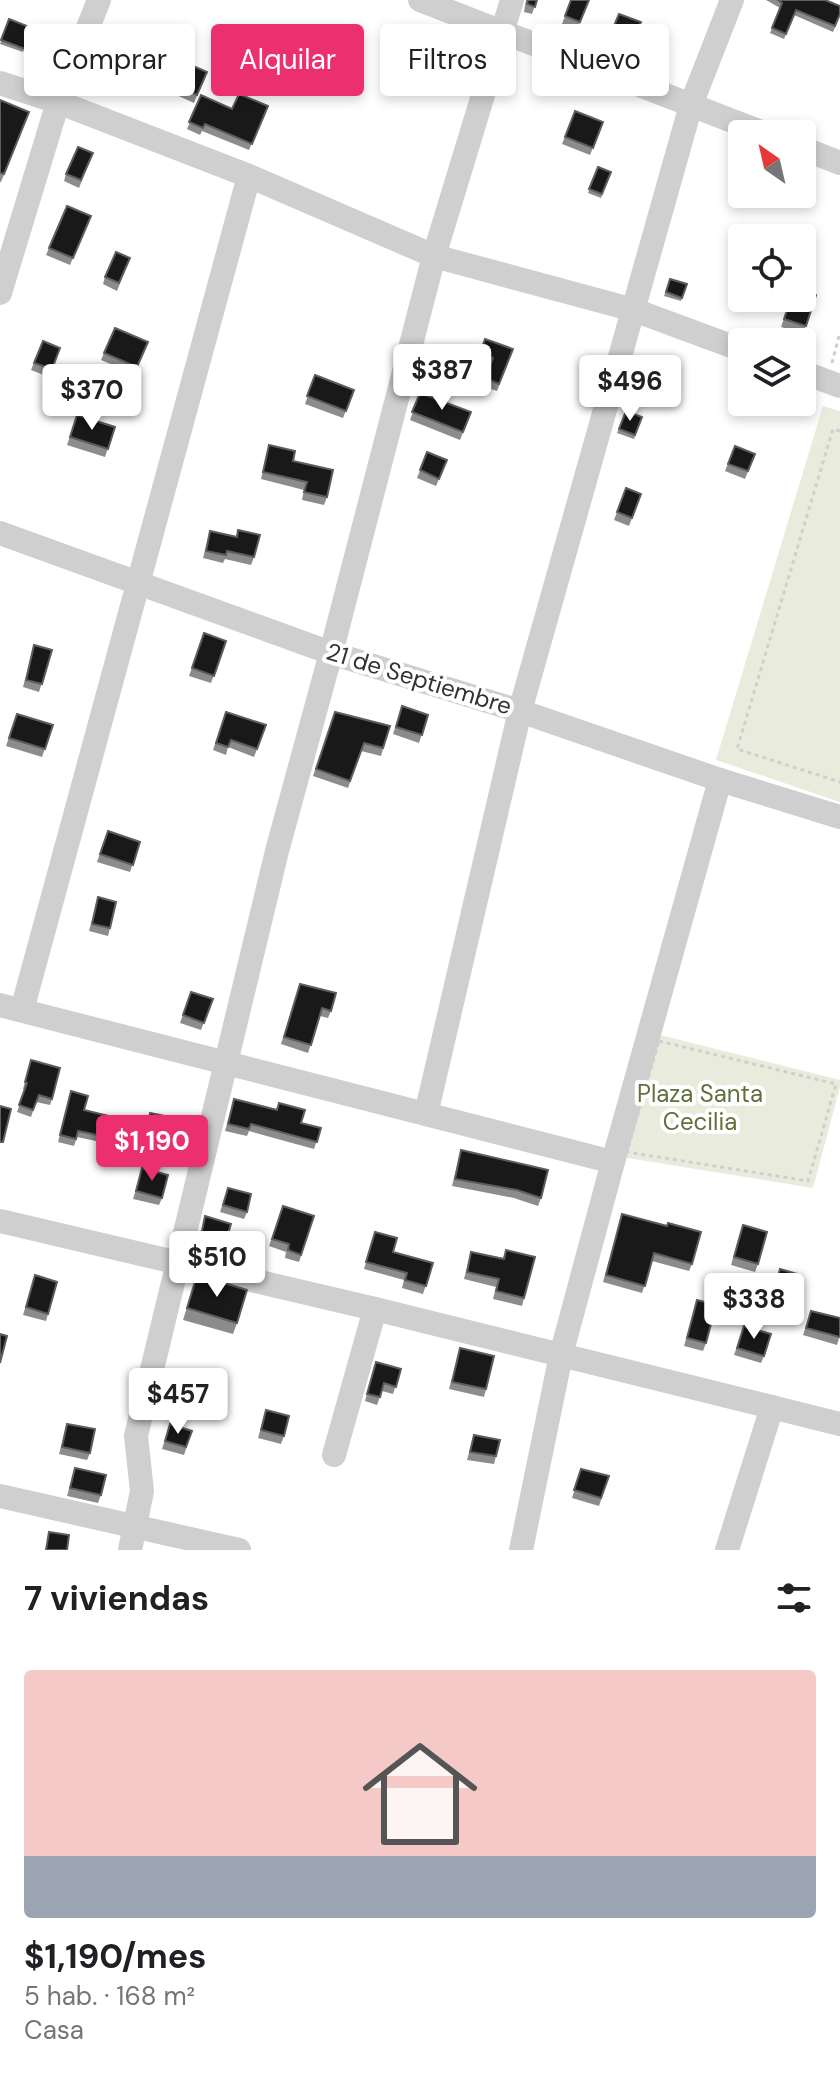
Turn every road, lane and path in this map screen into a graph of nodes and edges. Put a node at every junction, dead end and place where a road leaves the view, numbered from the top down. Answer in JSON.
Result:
{"nodes":[{"id":1,"x":99,"y":0,"type":"edge"},
{"id":2,"x":420,"y":0,"type":"edge"},
{"id":3,"x":512,"y":0,"type":"edge"},
{"id":4,"x":732,"y":0,"type":"edge"},
{"id":5,"x":483,"y":24,"type":"edge"},
{"id":6,"x":504,"y":24,"type":"edge"},
{"id":7,"x":516,"y":36,"type":"edge"},
{"id":8,"x":0,"y":83,"type":"edge"},
{"id":9,"x":482,"y":96,"type":"edge"},
{"id":10,"x":58,"y":102,"type":"junction"},
{"id":11,"x":691,"y":105,"type":"junction"},
{"id":12,"x":730,"y":120,"type":"edge"},
{"id":13,"x":816,"y":154,"type":"edge"},
{"id":14,"x":840,"y":163,"type":"edge"},
{"id":15,"x":249,"y":176,"type":"junction"},
{"id":16,"x":434,"y":256,"type":"junction"},
{"id":17,"x":0,"y":293,"type":"edge"},
{"id":18,"x":634,"y":310,"type":"junction"},
{"id":19,"x":840,"y":332,"type":"edge"},
{"id":20,"x":728,"y":345,"type":"edge"},
{"id":21,"x":834,"y":383,"type":"edge"},
{"id":22,"x":840,"y":431,"type":"edge"},
{"id":23,"x":0,"y":533,"type":"edge"},
{"id":24,"x":138,"y":583,"type":"junction"},
{"id":25,"x":331,"y":653,"type":"junction"},
{"id":26,"x":520,"y":711,"type":"junction"},
{"id":27,"x":720,"y":780,"type":"junction"},
{"id":28,"x":840,"y":782,"type":"edge"},
{"id":29,"x":840,"y":817,"type":"edge"},
{"id":30,"x":11,"y":1007,"type":"edge"},
{"id":31,"x":226,"y":1063,"type":"junction"},
{"id":32,"x":426,"y":1114,"type":"junction"},
{"id":33,"x":620,"y":1157,"type":"junction"},
{"id":34,"x":0,"y":1221,"type":"edge"},
{"id":35,"x":178,"y":1262,"type":"junction"},
{"id":36,"x":375,"y":1309,"type":"junction"},
{"id":37,"x":561,"y":1355,"type":"junction"},
{"id":38,"x":772,"y":1407,"type":"junction"},
{"id":39,"x":840,"y":1424,"type":"edge"},
{"id":40,"x":334,"y":1455,"type":"dead end"},
{"id":41,"x":0,"y":1496,"type":"edge"},
{"id":42,"x":132,"y":1538,"type":"edge"},
{"id":43,"x":239,"y":1550,"type":"edge"},
{"id":44,"x":521,"y":1550,"type":"edge"},
{"id":45,"x":727,"y":1550,"type":"edge"}],
"edges":[{"from":1,"to":10,"type":"street"},
{"from":2,"to":5,"type":"street"},
{"from":3,"to":6,"type":"street"},
{"from":4,"to":11,"type":"street"},
{"from":7,"to":11,"type":"street"},
{"from":8,"to":10,"type":"street"},
{"from":9,"to":16,"type":"street"},
{"from":10,"to":15,"type":"street"},
{"from":10,"to":17,"type":"street"},
{"from":11,"to":12,"type":"street"},
{"from":11,"to":18,"type":"street"},
{"from":13,"to":14,"type":"street"},
{"from":15,"to":16,"type":"street"},
{"from":15,"to":24,"type":"street"},
{"from":16,"to":18,"type":"street"},
{"from":16,"to":25,"type":"street"},
{"from":18,"to":20,"type":"street"},
{"from":18,"to":26,"type":"street"},
{"from":19,"to":21,"type":"path"},
{"from":22,"to":28,"type":"path"},
{"from":23,"to":24,"type":"street","name":"21 de Septiembre"},
{"from":24,"to":25,"type":"street","name":"21 de Septiembre"},
{"from":24,"to":30,"type":"street"},
{"from":25,"to":26,"type":"street","name":"21 de Septiembre"},
{"from":25,"to":31,"type":"street"},
{"from":26,"to":27,"type":"street","name":"21 de Septiembre"},
{"from":26,"to":32,"type":"street"},
{"from":27,"to":29,"type":"street","name":"21 de Septiembre"},
{"from":27,"to":33,"type":"street"},
{"from":30,"to":31,"type":"street"},
{"from":31,"to":32,"type":"street"},
{"from":31,"to":35,"type":"street"},
{"from":32,"to":33,"type":"street"},
{"from":33,"to":33,"type":"path"},
{"from":33,"to":37,"type":"street"},
{"from":34,"to":35,"type":"street"},
{"from":35,"to":36,"type":"street"},
{"from":35,"to":42,"type":"street"},
{"from":36,"to":37,"type":"street"},
{"from":36,"to":40,"type":"street"},
{"from":37,"to":38,"type":"street"},
{"from":37,"to":44,"type":"street"},
{"from":38,"to":39,"type":"street"},
{"from":38,"to":45,"type":"street"},
{"from":41,"to":42,"type":"street"},
{"from":42,"to":43,"type":"street"}]}
